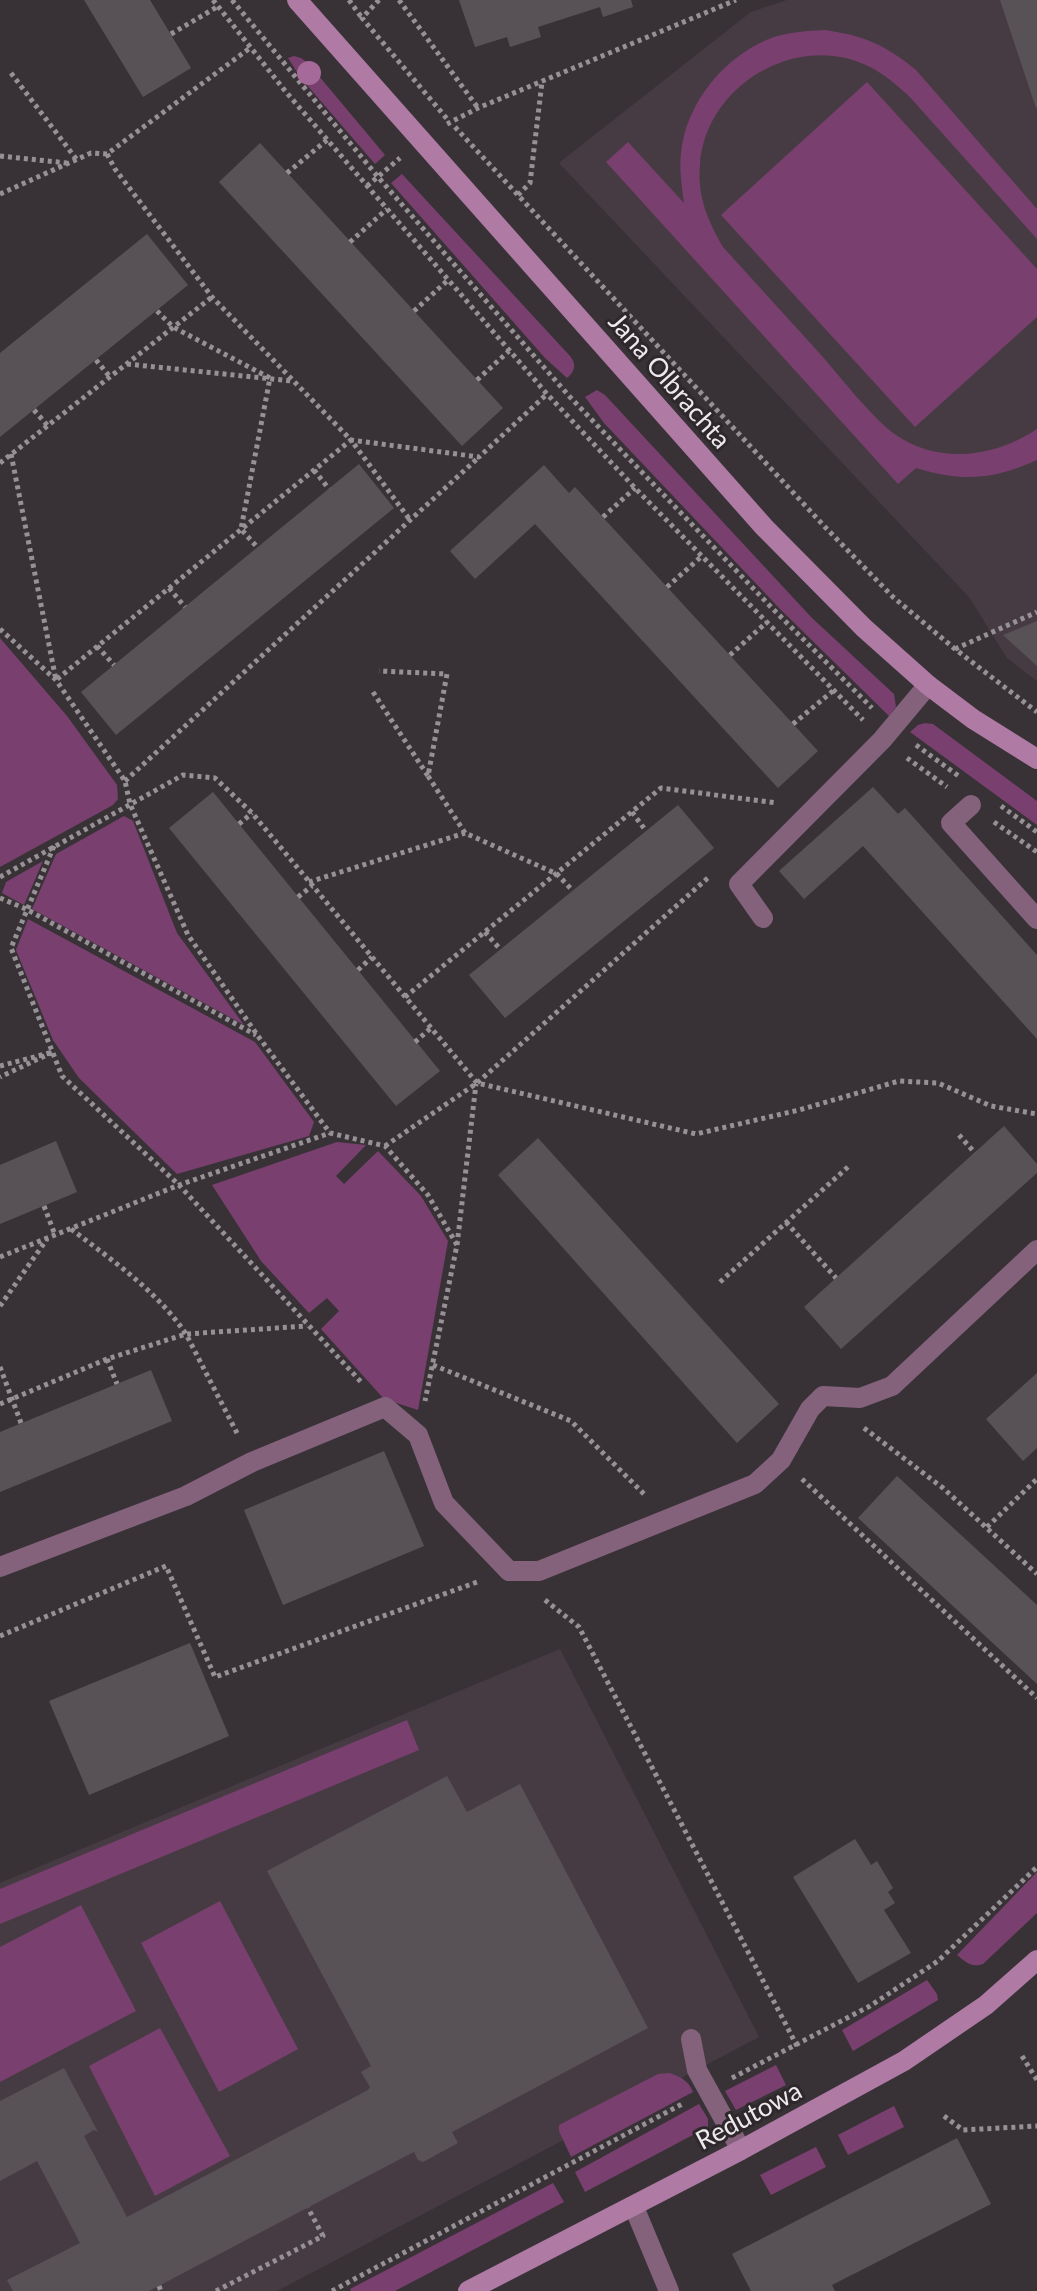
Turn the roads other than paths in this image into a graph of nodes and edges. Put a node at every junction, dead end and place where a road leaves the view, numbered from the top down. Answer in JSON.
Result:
{"nodes":[{"id":1,"x":297,"y":0,"type":"edge"},
{"id":2,"x":928,"y":685,"type":"junction"},
{"id":3,"x":1037,"y":759,"type":"edge"},
{"id":4,"x":971,"y":805,"type":"road end"},
{"id":5,"x":763,"y":918,"type":"dead end"},
{"id":6,"x":1037,"y":919,"type":"edge"},
{"id":7,"x":1037,"y":1250,"type":"edge"},
{"id":8,"x":0,"y":1567,"type":"edge"},
{"id":9,"x":1037,"y":1960,"type":"edge"},
{"id":10,"x":691,"y":2039,"type":"dead end"},
{"id":11,"x":741,"y":2150,"type":"junction"},
{"id":12,"x":634,"y":2207,"type":"junction"},
{"id":13,"x":468,"y":2291,"type":"edge"},
{"id":14,"x":669,"y":2291,"type":"edge"}],
"edges":[{"from":1,"to":2,"type":"street","name":"Jana Olbrachta"},
{"from":2,"to":3,"type":"street","name":"Jana Olbrachta"},
{"from":2,"to":5,"type":"street"},
{"from":4,"to":6,"type":"street"},
{"from":7,"to":8,"type":"street"},
{"from":9,"to":11,"type":"street","name":"Redutowa"},
{"from":10,"to":11,"type":"street"},
{"from":11,"to":12,"type":"street","name":"Redutowa"},
{"from":12,"to":13,"type":"street","name":"Redutowa"},
{"from":12,"to":14,"type":"street"}]}
